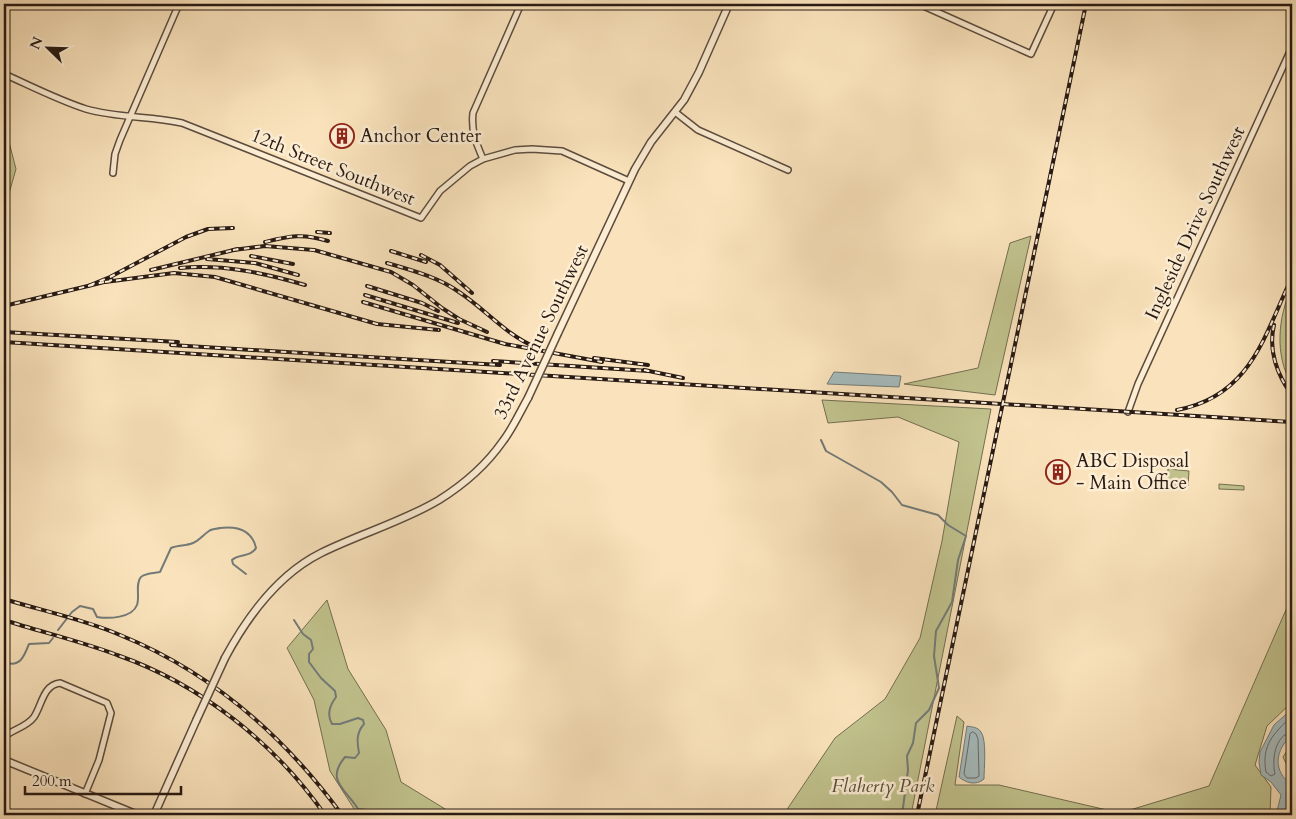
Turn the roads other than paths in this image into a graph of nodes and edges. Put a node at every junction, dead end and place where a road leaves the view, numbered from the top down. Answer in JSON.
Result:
{"nodes":[{"id":1,"x":179,"y":4,"type":"edge"},
{"id":2,"x":521,"y":4,"type":"edge"},
{"id":3,"x":730,"y":4,"type":"edge"},
{"id":4,"x":919,"y":4,"type":"edge"},
{"id":5,"x":1054,"y":4,"type":"edge"},
{"id":6,"x":1292,"y":47,"type":"edge"},
{"id":7,"x":4,"y":74,"type":"edge"},
{"id":8,"x":675,"y":112,"type":"junction"},
{"id":9,"x":130,"y":116,"type":"junction"},
{"id":10,"x":483,"y":159,"type":"junction"},
{"id":11,"x":788,"y":170,"type":"dead end"},
{"id":12,"x":113,"y":173,"type":"dead end"},
{"id":13,"x":629,"y":181,"type":"junction"},
{"id":14,"x":1128,"y":412,"type":"dead end"},
{"id":15,"x":4,"y":737,"type":"edge"},
{"id":16,"x":4,"y":760,"type":"edge"},
{"id":17,"x":85,"y":794,"type":"junction"},
{"id":18,"x":138,"y":815,"type":"edge"},
{"id":19,"x":154,"y":815,"type":"edge"}],
"edges":[{"from":1,"to":9,"type":"street"},
{"from":2,"to":10,"type":"street"},
{"from":3,"to":8,"type":"street","name":"33rd Avenue Southwest"},
{"from":4,"to":5,"type":"street"},
{"from":6,"to":14,"type":"street","name":"Ingleside Drive Southwest"},
{"from":7,"to":9,"type":"street","name":"12th Street Southwest"},
{"from":8,"to":11,"type":"street"},
{"from":8,"to":13,"type":"street","name":"33rd Avenue Southwest"},
{"from":9,"to":10,"type":"street","name":"12th Street Southwest"},
{"from":9,"to":12,"type":"street"},
{"from":10,"to":13,"type":"street","name":"12th Street Southwest"},
{"from":13,"to":19,"type":"street","name":"33rd Avenue Southwest","bridge":true},
{"from":15,"to":17,"type":"street"},
{"from":16,"to":17,"type":"street"},
{"from":17,"to":18,"type":"street"}]}
